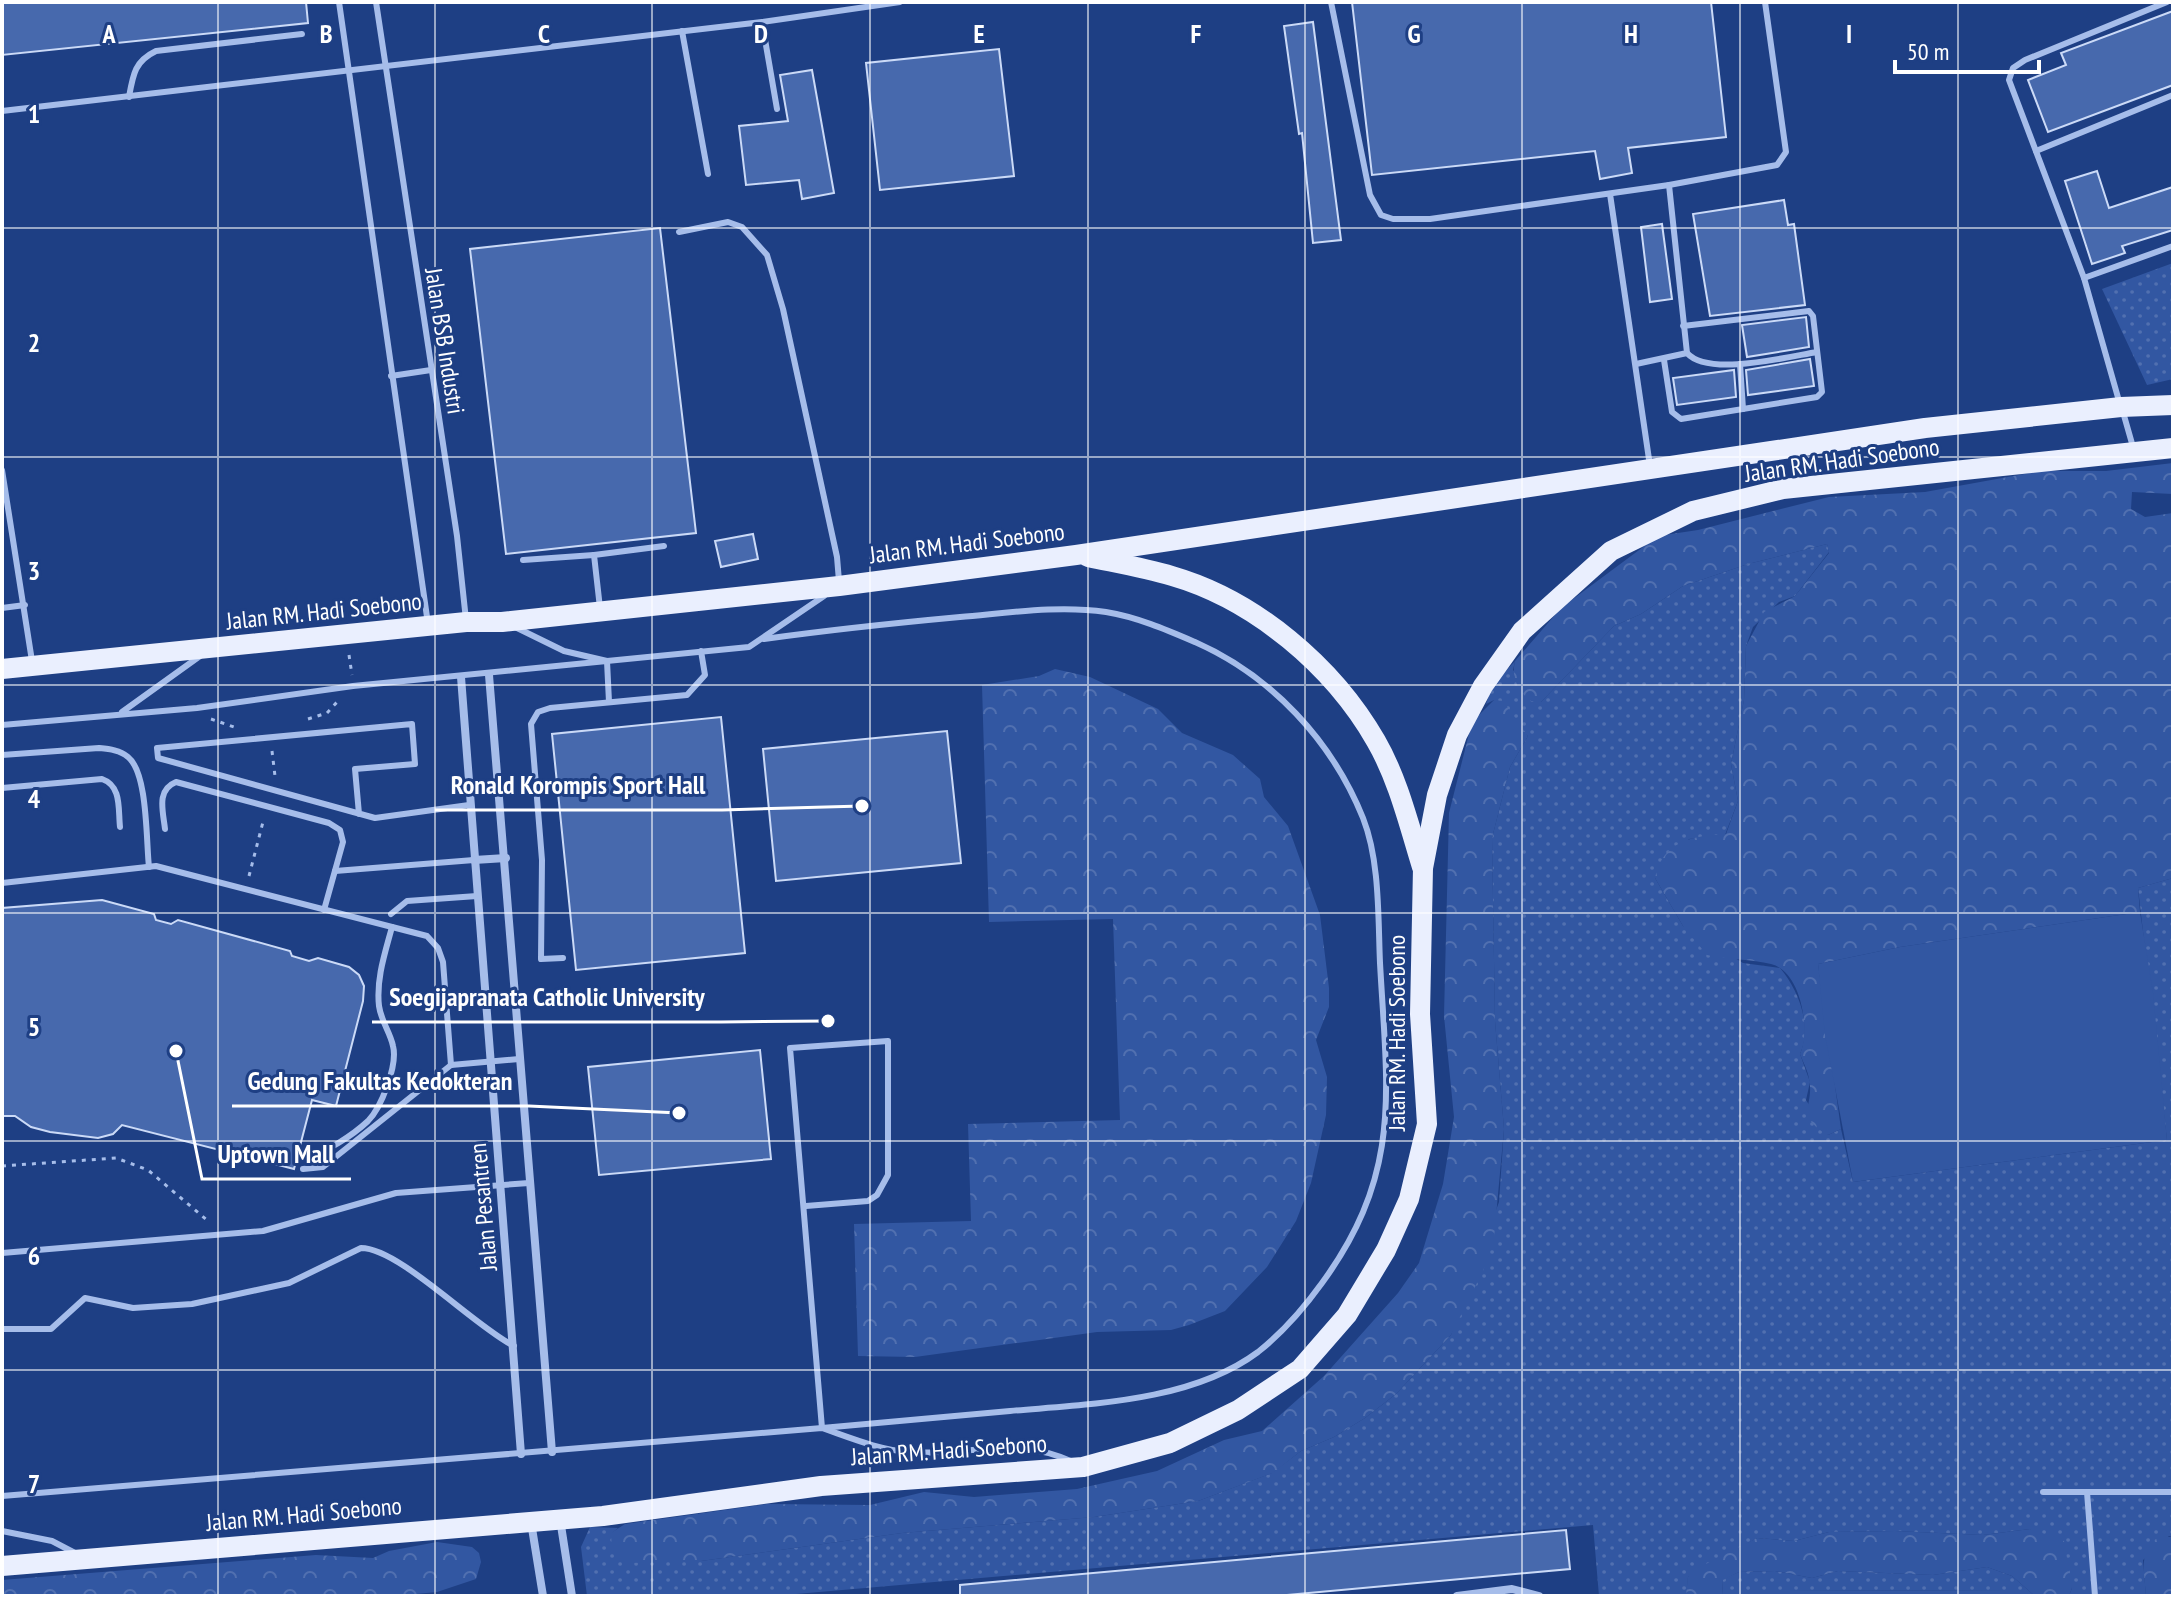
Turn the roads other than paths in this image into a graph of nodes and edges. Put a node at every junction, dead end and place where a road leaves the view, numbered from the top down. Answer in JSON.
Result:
{"nodes":[{"id":1,"x":339,"y":2,"type":"edge"},
{"id":2,"x":376,"y":2,"type":"edge"},
{"id":3,"x":815,"y":2,"type":"edge"},
{"id":4,"x":900,"y":2,"type":"edge"},
{"id":5,"x":1331,"y":2,"type":"edge"},
{"id":6,"x":1765,"y":2,"type":"edge"},
{"id":7,"x":2167,"y":2,"type":"edge"},
{"id":8,"x":817,"y":13,"type":"junction"},
{"id":9,"x":762,"y":22,"type":"junction"},
{"id":10,"x":682,"y":31,"type":"junction"},
{"id":11,"x":302,"y":34,"type":"dead end"},
{"id":12,"x":384,"y":66,"type":"junction"},
{"id":13,"x":348,"y":71,"type":"junction"},
{"id":14,"x":2173,"y":95,"type":"edge"},
{"id":15,"x":129,"y":97,"type":"junction"},
{"id":16,"x":777,"y":109,"type":"dead end"},
{"id":17,"x":2,"y":111,"type":"edge"},
{"id":18,"x":2036,"y":151,"type":"junction"},
{"id":19,"x":708,"y":174,"type":"dead end"},
{"id":20,"x":1669,"y":185,"type":"junction"},
{"id":21,"x":1610,"y":194,"type":"junction"},
{"id":22,"x":679,"y":232,"type":"dead end"},
{"id":23,"x":2173,"y":246,"type":"edge"},
{"id":24,"x":2084,"y":278,"type":"junction"},
{"id":25,"x":1683,"y":326,"type":"junction"},
{"id":26,"x":1817,"y":352,"type":"junction"},
{"id":27,"x":1687,"y":353,"type":"junction"},
{"id":28,"x":1664,"y":360,"type":"junction"},
{"id":29,"x":1636,"y":364,"type":"junction"},
{"id":30,"x":1740,"y":364,"type":"junction"},
{"id":31,"x":431,"y":370,"type":"junction"},
{"id":32,"x":391,"y":376,"type":"junction"},
{"id":33,"x":2173,"y":405,"type":"edge"},
{"id":34,"x":2121,"y":407,"type":"junction"},
{"id":35,"x":1743,"y":409,"type":"junction"},
{"id":36,"x":2173,"y":448,"type":"edge"},
{"id":37,"x":2135,"y":451,"type":"junction"},
{"id":38,"x":2,"y":470,"type":"edge"},
{"id":39,"x":1651,"y":470,"type":"junction"},
{"id":40,"x":664,"y":546,"type":"dead end"},
{"id":41,"x":594,"y":555,"type":"junction"},
{"id":42,"x":1076,"y":555,"type":"junction"},
{"id":43,"x":523,"y":560,"type":"dead end"},
{"id":44,"x":839,"y":586,"type":"junction"},
{"id":45,"x":25,"y":605,"type":"junction"},
{"id":46,"x":2,"y":608,"type":"edge"},
{"id":47,"x":601,"y":612,"type":"junction"},
{"id":48,"x":466,"y":622,"type":"junction"},
{"id":49,"x":502,"y":622,"type":"junction"},
{"id":50,"x":428,"y":627,"type":"junction"},
{"id":51,"x":764,"y":639,"type":"junction"},
{"id":52,"x":210,"y":649,"type":"junction"},
{"id":53,"x":701,"y":651,"type":"junction"},
{"id":54,"x":607,"y":661,"type":"junction"},
{"id":55,"x":32,"y":665,"type":"junction"},
{"id":56,"x":2,"y":669,"type":"edge"},
{"id":57,"x":489,"y":675,"type":"junction"},
{"id":58,"x":461,"y":677,"type":"junction"},
{"id":59,"x":609,"y":702,"type":"junction"},
{"id":60,"x":119,"y":714,"type":"junction"},
{"id":61,"x":2,"y":725,"type":"edge"},
{"id":62,"x":2,"y":755,"type":"edge"},
{"id":63,"x":2,"y":788,"type":"edge"},
{"id":64,"x":469,"y":805,"type":"junction"},
{"id":65,"x":359,"y":814,"type":"junction"},
{"id":66,"x":120,"y":827,"type":"dead end"},
{"id":67,"x":165,"y":829,"type":"dead end"},
{"id":68,"x":506,"y":858,"type":"junction"},
{"id":69,"x":474,"y":860,"type":"junction"},
{"id":70,"x":149,"y":867,"type":"junction"},
{"id":71,"x":1423,"y":868,"type":"junction"},
{"id":72,"x":335,"y":871,"type":"junction"},
{"id":73,"x":2,"y":883,"type":"edge"},
{"id":74,"x":477,"y":896,"type":"junction"},
{"id":75,"x":324,"y":910,"type":"junction"},
{"id":76,"x":391,"y":914,"type":"dead end"},
{"id":77,"x":392,"y":927,"type":"junction"},
{"id":78,"x":563,"y":958,"type":"dead end"},
{"id":79,"x":519,"y":1059,"type":"junction"},
{"id":80,"x":492,"y":1061,"type":"junction"},
{"id":81,"x":451,"y":1065,"type":"junction"},
{"id":82,"x":305,"y":1158,"type":"dead end"},
{"id":83,"x":303,"y":1169,"type":"dead end"},
{"id":84,"x":529,"y":1183,"type":"junction"},
{"id":85,"x":500,"y":1186,"type":"junction"},
{"id":86,"x":806,"y":1206,"type":"junction"},
{"id":87,"x":2,"y":1253,"type":"edge"},
{"id":88,"x":2,"y":1329,"type":"edge"},
{"id":89,"x":514,"y":1346,"type":"junction"},
{"id":90,"x":822,"y":1428,"type":"junction"},
{"id":91,"x":552,"y":1452,"type":"junction"},
{"id":92,"x":521,"y":1454,"type":"junction"},
{"id":93,"x":1083,"y":1467,"type":"junction"},
{"id":94,"x":2043,"y":1492,"type":"dead end"},
{"id":95,"x":2087,"y":1492,"type":"junction"},
{"id":96,"x":2173,"y":1492,"type":"edge"},
{"id":97,"x":2,"y":1496,"type":"edge"},
{"id":98,"x":560,"y":1518,"type":"junction"},
{"id":99,"x":531,"y":1521,"type":"junction"},
{"id":100,"x":2,"y":1531,"type":"edge"},
{"id":101,"x":85,"y":1559,"type":"junction"},
{"id":102,"x":2,"y":1566,"type":"edge"},
{"id":103,"x":543,"y":1596,"type":"edge"},
{"id":104,"x":572,"y":1596,"type":"edge"},
{"id":105,"x":1457,"y":1596,"type":"edge"},
{"id":106,"x":1539,"y":1596,"type":"edge"},
{"id":107,"x":2095,"y":1596,"type":"edge"}],
"edges":[{"from":1,"to":13,"type":"lane"},
{"from":2,"to":12,"type":"lane","name":"Jalan BSB Industri"},
{"from":3,"to":8,"type":"lane"},
{"from":4,"to":8,"type":"lane"},
{"from":5,"to":21,"type":"lane"},
{"from":6,"to":20,"type":"lane"},
{"from":7,"to":18,"type":"lane"},
{"from":8,"to":9,"type":"lane"},
{"from":9,"to":10,"type":"lane"},
{"from":9,"to":16,"type":"lane"},
{"from":10,"to":12,"type":"lane"},
{"from":10,"to":19,"type":"lane"},
{"from":11,"to":15,"type":"lane"},
{"from":12,"to":13,"type":"lane"},
{"from":12,"to":31,"type":"lane","name":"Jalan BSB Industri"},
{"from":13,"to":15,"type":"lane"},
{"from":13,"to":32,"type":"lane"},
{"from":14,"to":18,"type":"lane"},
{"from":15,"to":17,"type":"lane"},
{"from":18,"to":24,"type":"lane"},
{"from":20,"to":21,"type":"lane"},
{"from":20,"to":25,"type":"lane"},
{"from":21,"to":29,"type":"lane"},
{"from":22,"to":44,"type":"lane"},
{"from":23,"to":24,"type":"lane"},
{"from":24,"to":34,"type":"lane"},
{"from":25,"to":26,"type":"lane"},
{"from":25,"to":27,"type":"lane"},
{"from":26,"to":30,"type":"lane"},
{"from":26,"to":35,"type":"lane"},
{"from":27,"to":28,"type":"lane"},
{"from":27,"to":30,"type":"lane"},
{"from":28,"to":29,"type":"lane"},
{"from":28,"to":35,"type":"lane"},
{"from":29,"to":39,"type":"lane"},
{"from":30,"to":35,"type":"lane"},
{"from":31,"to":32,"type":"lane"},
{"from":31,"to":48,"type":"lane","name":"Jalan BSB Industri"},
{"from":32,"to":50,"type":"lane"},
{"from":33,"to":34,"type":"main road","name":"Jalan RM. Hadi Soebono"},
{"from":34,"to":37,"type":"lane"},
{"from":34,"to":39,"type":"main road","name":"Jalan RM. Hadi Soebono"},
{"from":36,"to":37,"type":"main road","name":"Jalan RM. Hadi Soebono"},
{"from":37,"to":71,"type":"main road","name":"Jalan RM. Hadi Soebono"},
{"from":38,"to":45,"type":"lane"},
{"from":39,"to":42,"type":"main road","name":"Jalan RM. Hadi Soebono"},
{"from":40,"to":41,"type":"lane"},
{"from":41,"to":43,"type":"lane"},
{"from":41,"to":47,"type":"lane"},
{"from":42,"to":44,"type":"main road","name":"Jalan RM. Hadi Soebono"},
{"from":42,"to":71,"type":"main road"},
{"from":44,"to":47,"type":"main road","name":"Jalan RM. Hadi Soebono"},
{"from":44,"to":51,"type":"lane"},
{"from":45,"to":46,"type":"lane"},
{"from":45,"to":55,"type":"lane"},
{"from":47,"to":49,"type":"main road","name":"Jalan RM. Hadi Soebono"},
{"from":48,"to":49,"type":"main road","name":"Jalan RM. Hadi Soebono"},
{"from":48,"to":50,"type":"main road","name":"Jalan RM. Hadi Soebono"},
{"from":49,"to":54,"type":"lane"},
{"from":50,"to":52,"type":"main road","name":"Jalan RM. Hadi Soebono"},
{"from":51,"to":53,"type":"lane"},
{"from":51,"to":90,"type":"lane"},
{"from":52,"to":55,"type":"main road","name":"Jalan RM. Hadi Soebono"},
{"from":52,"to":60,"type":"lane"},
{"from":53,"to":54,"type":"lane"},
{"from":53,"to":59,"type":"lane"},
{"from":54,"to":57,"type":"lane"},
{"from":54,"to":59,"type":"lane"},
{"from":55,"to":56,"type":"main road","name":"Jalan RM. Hadi Soebono"},
{"from":57,"to":58,"type":"lane"},
{"from":57,"to":68,"type":"street","name":"Jalan Pesantren"},
{"from":58,"to":60,"type":"lane"},
{"from":58,"to":64,"type":"street","name":"Jalan Pesantren"},
{"from":59,"to":78,"type":"lane"},
{"from":60,"to":61,"type":"lane"},
{"from":62,"to":70,"type":"lane"},
{"from":63,"to":66,"type":"lane"},
{"from":64,"to":65,"type":"lane"},
{"from":64,"to":69,"type":"street","name":"Jalan Pesantren"},
{"from":65,"to":65,"type":"lane"},
{"from":67,"to":72,"type":"lane"},
{"from":68,"to":69,"type":"street"},
{"from":68,"to":79,"type":"street","name":"Jalan Pesantren"},
{"from":69,"to":72,"type":"lane"},
{"from":69,"to":74,"type":"street","name":"Jalan Pesantren"},
{"from":70,"to":73,"type":"lane"},
{"from":70,"to":75,"type":"lane"},
{"from":71,"to":93,"type":"main road","name":"Jalan RM. Hadi Soebono"},
{"from":72,"to":75,"type":"lane"},
{"from":74,"to":76,"type":"lane"},
{"from":74,"to":80,"type":"street","name":"Jalan Pesantren"},
{"from":75,"to":77,"type":"lane"},
{"from":77,"to":81,"type":"lane"},
{"from":77,"to":82,"type":"lane"},
{"from":79,"to":80,"type":"lane"},
{"from":79,"to":84,"type":"street","name":"Jalan Pesantren"},
{"from":80,"to":81,"type":"lane"},
{"from":80,"to":85,"type":"street","name":"Jalan Pesantren"},
{"from":81,"to":83,"type":"lane"},
{"from":84,"to":85,"type":"lane"},
{"from":84,"to":91,"type":"street","name":"Jalan Pesantren"},
{"from":85,"to":87,"type":"lane"},
{"from":85,"to":89,"type":"street","name":"Jalan Pesantren"},
{"from":86,"to":86,"type":"lane"},
{"from":86,"to":90,"type":"lane"},
{"from":88,"to":89,"type":"lane"},
{"from":89,"to":92,"type":"street","name":"Jalan Pesantren"},
{"from":90,"to":91,"type":"lane"},
{"from":90,"to":93,"type":"lane"},
{"from":91,"to":92,"type":"lane"},
{"from":92,"to":97,"type":"lane"},
{"from":93,"to":98,"type":"main road","name":"Jalan RM. Hadi Soebono"},
{"from":94,"to":95,"type":"lane"},
{"from":95,"to":96,"type":"lane"},
{"from":95,"to":107,"type":"lane"},
{"from":98,"to":99,"type":"main road","name":"Jalan RM. Hadi Soebono"},
{"from":98,"to":104,"type":"street"},
{"from":99,"to":101,"type":"main road","name":"Jalan RM. Hadi Soebono"},
{"from":99,"to":103,"type":"street"},
{"from":100,"to":101,"type":"lane"},
{"from":101,"to":102,"type":"main road","name":"Jalan RM. Hadi Soebono"},
{"from":105,"to":106,"type":"street"}]}
